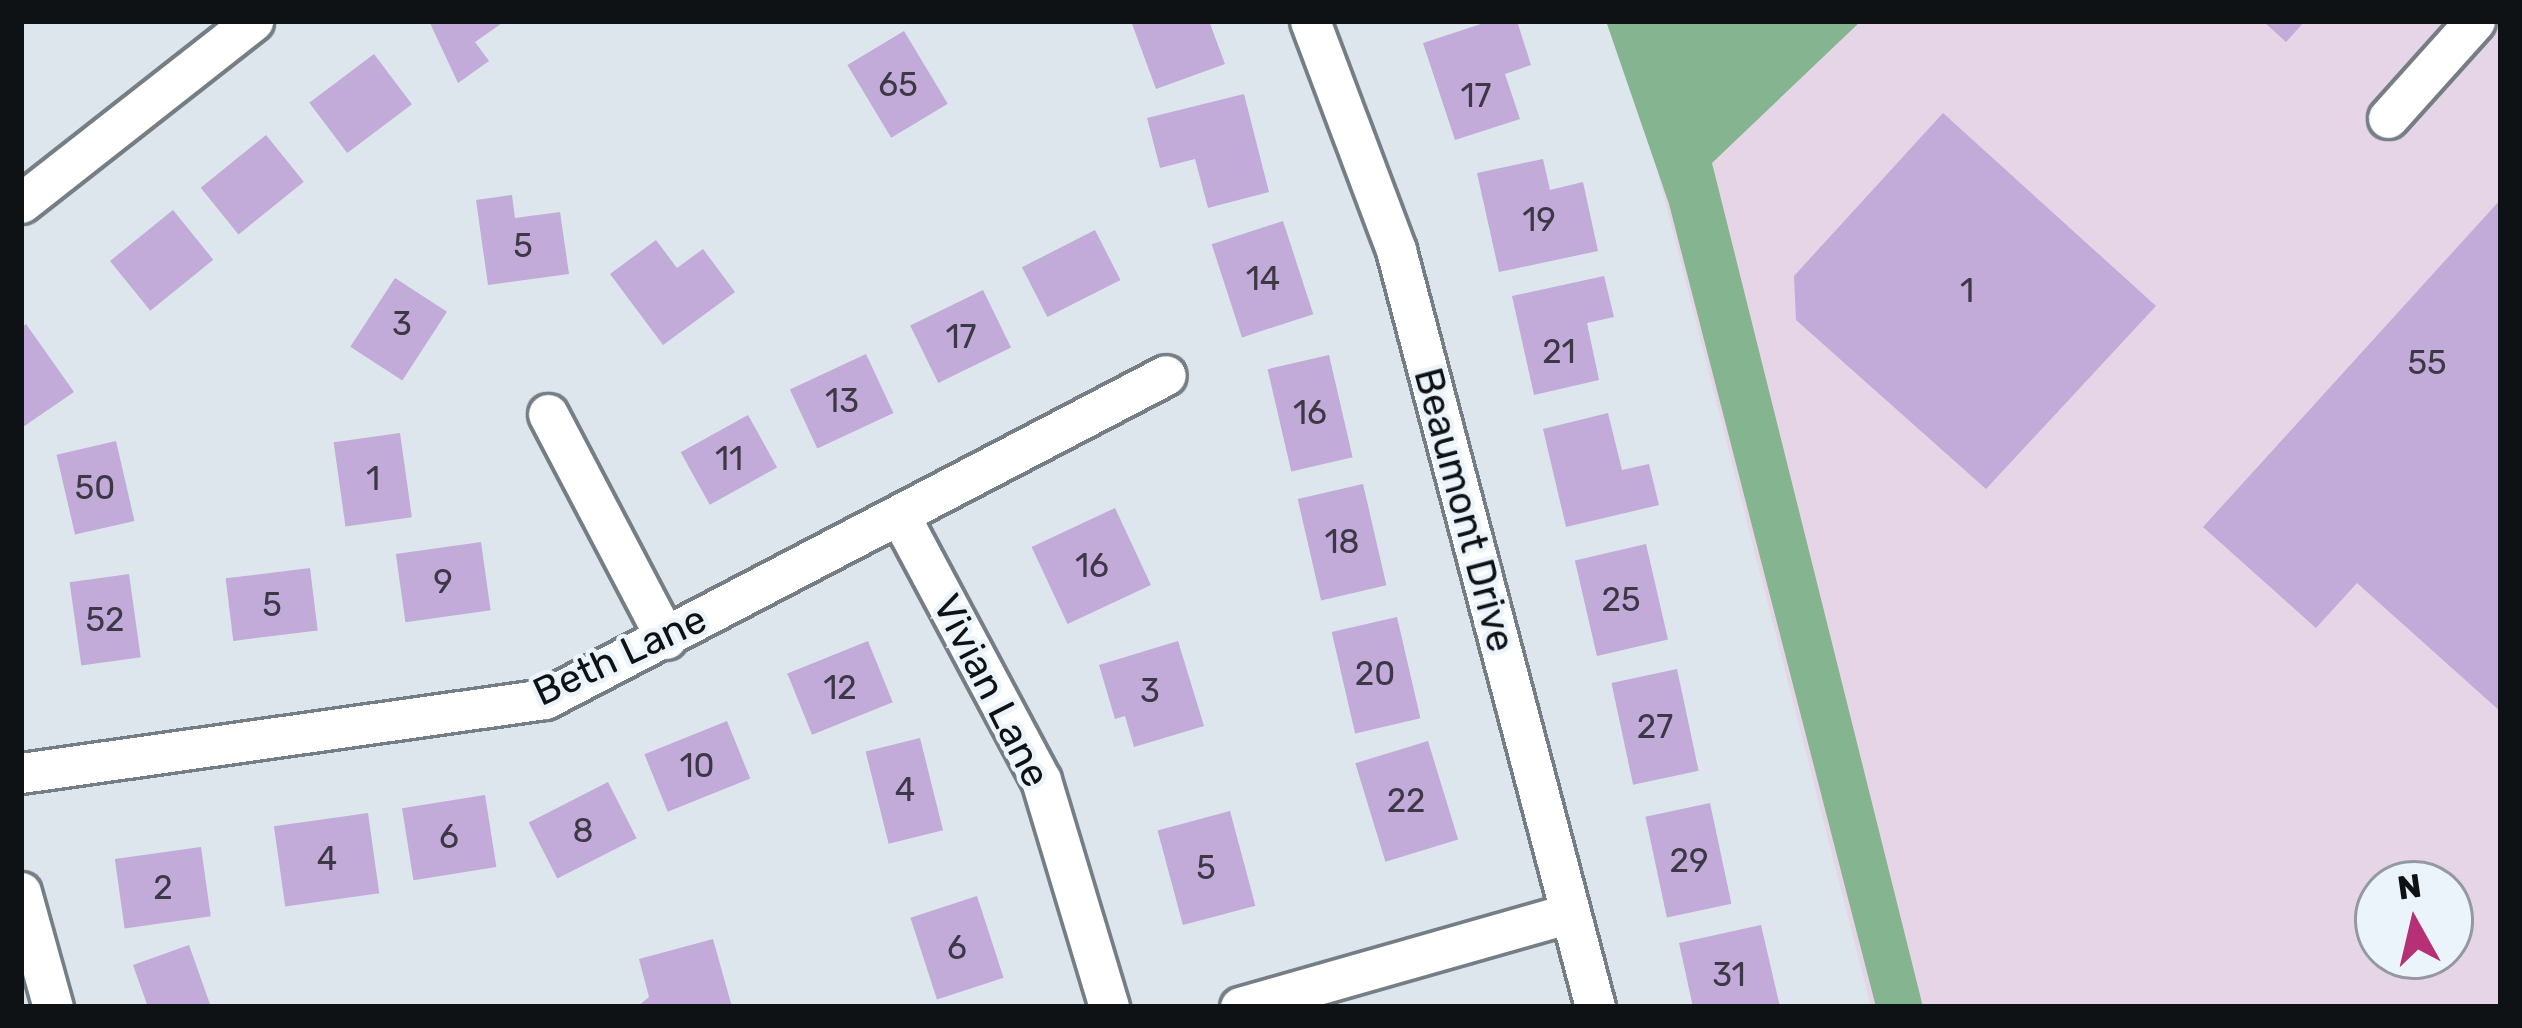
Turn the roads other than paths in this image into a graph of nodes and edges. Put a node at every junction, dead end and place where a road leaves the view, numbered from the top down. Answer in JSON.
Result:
{"nodes":[{"id":1,"x":253,"y":21,"type":"edge"},
{"id":2,"x":1310,"y":21,"type":"edge"},
{"id":3,"x":2474,"y":21,"type":"edge"},
{"id":4,"x":2388,"y":118,"type":"dead end"},
{"id":5,"x":21,"y":203,"type":"edge"},
{"id":6,"x":1166,"y":375,"type":"dead end"},
{"id":7,"x":548,"y":414,"type":"dead end"},
{"id":8,"x":901,"y":518,"type":"junction"},
{"id":9,"x":666,"y":639,"type":"junction"},
{"id":10,"x":21,"y":773,"type":"edge"},
{"id":11,"x":21,"y":892,"type":"edge"},
{"id":12,"x":1570,"y":913,"type":"junction"},
{"id":13,"x":53,"y":1007,"type":"edge"},
{"id":14,"x":1108,"y":1007,"type":"edge"},
{"id":15,"x":1240,"y":1007,"type":"edge"},
{"id":16,"x":1595,"y":1007,"type":"edge"}],
"edges":[{"from":1,"to":5,"type":"street"},
{"from":2,"to":12,"type":"street","name":"Beaumont Drive"},
{"from":3,"to":4,"type":"street"},
{"from":6,"to":8,"type":"street","name":"Beth Lane"},
{"from":7,"to":9,"type":"street"},
{"from":8,"to":9,"type":"street","name":"Beth Lane"},
{"from":8,"to":14,"type":"street","name":"Vivian Lane"},
{"from":9,"to":10,"type":"street","name":"Beth Lane"},
{"from":11,"to":13,"type":"street"},
{"from":12,"to":15,"type":"street"},
{"from":12,"to":16,"type":"street","name":"Beaumont Drive"}]}
